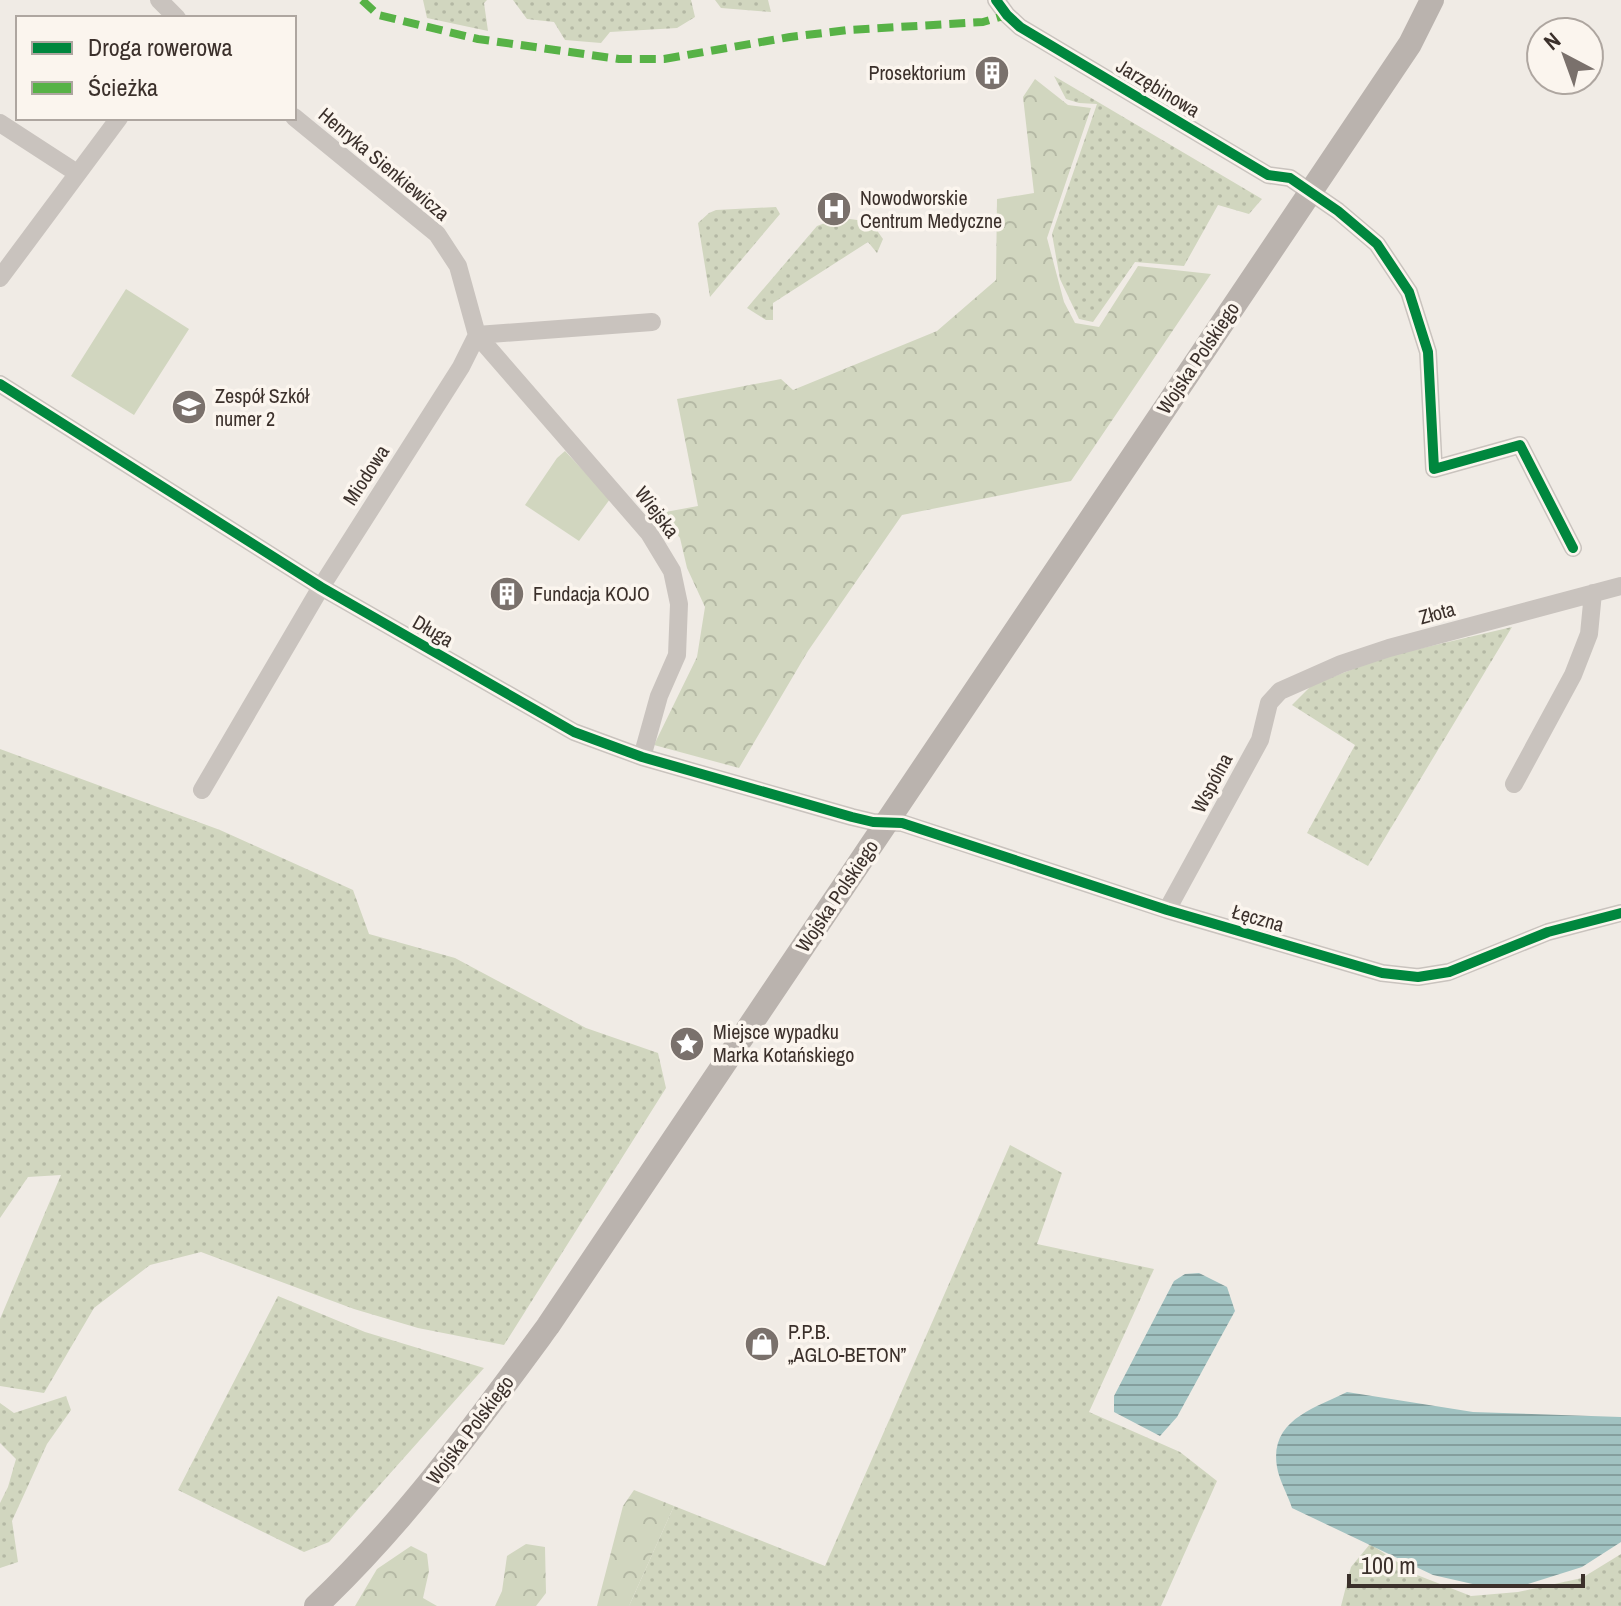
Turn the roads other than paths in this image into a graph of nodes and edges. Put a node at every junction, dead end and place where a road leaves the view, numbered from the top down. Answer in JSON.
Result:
{"nodes":[{"id":1,"x":159,"y":0,"type":"edge"},
{"id":2,"x":996,"y":0,"type":"edge"},
{"id":3,"x":1432,"y":0,"type":"edge"},
{"id":4,"x":1450,"y":0,"type":"edge"},
{"id":5,"x":175,"y":16,"type":"edge"},
{"id":6,"x":1410,"y":44,"type":"junction"},
{"id":7,"x":296,"y":119,"type":"edge"},
{"id":8,"x":117,"y":120,"type":"edge"},
{"id":9,"x":0,"y":123,"type":"edge"},
{"id":10,"x":77,"y":173,"type":"junction"},
{"id":11,"x":1310,"y":191,"type":"junction"},
{"id":12,"x":0,"y":278,"type":"edge"},
{"id":13,"x":652,"y":322,"type":"dead end"},
{"id":14,"x":477,"y":335,"type":"junction"},
{"id":15,"x":0,"y":384,"type":"edge"},
{"id":16,"x":1573,"y":548,"type":"dead end"},
{"id":17,"x":1621,"y":586,"type":"edge"},
{"id":18,"x":321,"y":587,"type":"junction"},
{"id":19,"x":1593,"y":593,"type":"junction"},
{"id":20,"x":1296,"y":683,"type":"joint"},
{"id":21,"x":642,"y":757,"type":"junction"},
{"id":22,"x":1514,"y":784,"type":"dead end"},
{"id":23,"x":202,"y":790,"type":"dead end"},
{"id":24,"x":887,"y":823,"type":"junction"},
{"id":25,"x":1167,"y":910,"type":"junction"},
{"id":26,"x":1621,"y":913,"type":"edge"},
{"id":27,"x":316,"y":1606,"type":"edge"}],
"edges":[{"from":1,"to":5,"type":"street"},
{"from":2,"to":11,"type":"street","name":"Jarzębinowa"},
{"from":3,"to":6,"type":"main road","name":"Wojska Polskiego"},
{"from":4,"to":6,"type":"main road","name":"Wojska Polskiego"},
{"from":6,"to":11,"type":"main road","name":"Wojska Polskiego"},
{"from":7,"to":14,"type":"street","name":"Henryka Sienkiewicza"},
{"from":8,"to":10,"type":"street"},
{"from":9,"to":10,"type":"street"},
{"from":10,"to":12,"type":"street"},
{"from":11,"to":16,"type":"street","name":"Jarzębinowa"},
{"from":11,"to":24,"type":"main road","name":"Wojska Polskiego"},
{"from":13,"to":14,"type":"street"},
{"from":14,"to":18,"type":"street","name":"Miodowa"},
{"from":14,"to":21,"type":"street","name":"Wiejska"},
{"from":15,"to":18,"type":"street","name":"Długa"},
{"from":17,"to":19,"type":"street","name":"Złota"},
{"from":18,"to":21,"type":"street","name":"Długa"},
{"from":18,"to":23,"type":"street","name":"Miodowa"},
{"from":19,"to":20,"type":"street","name":"Złota"},
{"from":19,"to":22,"type":"street"},
{"from":20,"to":25,"type":"street","name":"Wspólna"},
{"from":21,"to":24,"type":"street","name":"Długa"},
{"from":24,"to":25,"type":"street","name":"Łęczna"},
{"from":24,"to":27,"type":"main road","name":"Wojska Polskiego"},
{"from":25,"to":26,"type":"street","name":"Łęczna"}]}
